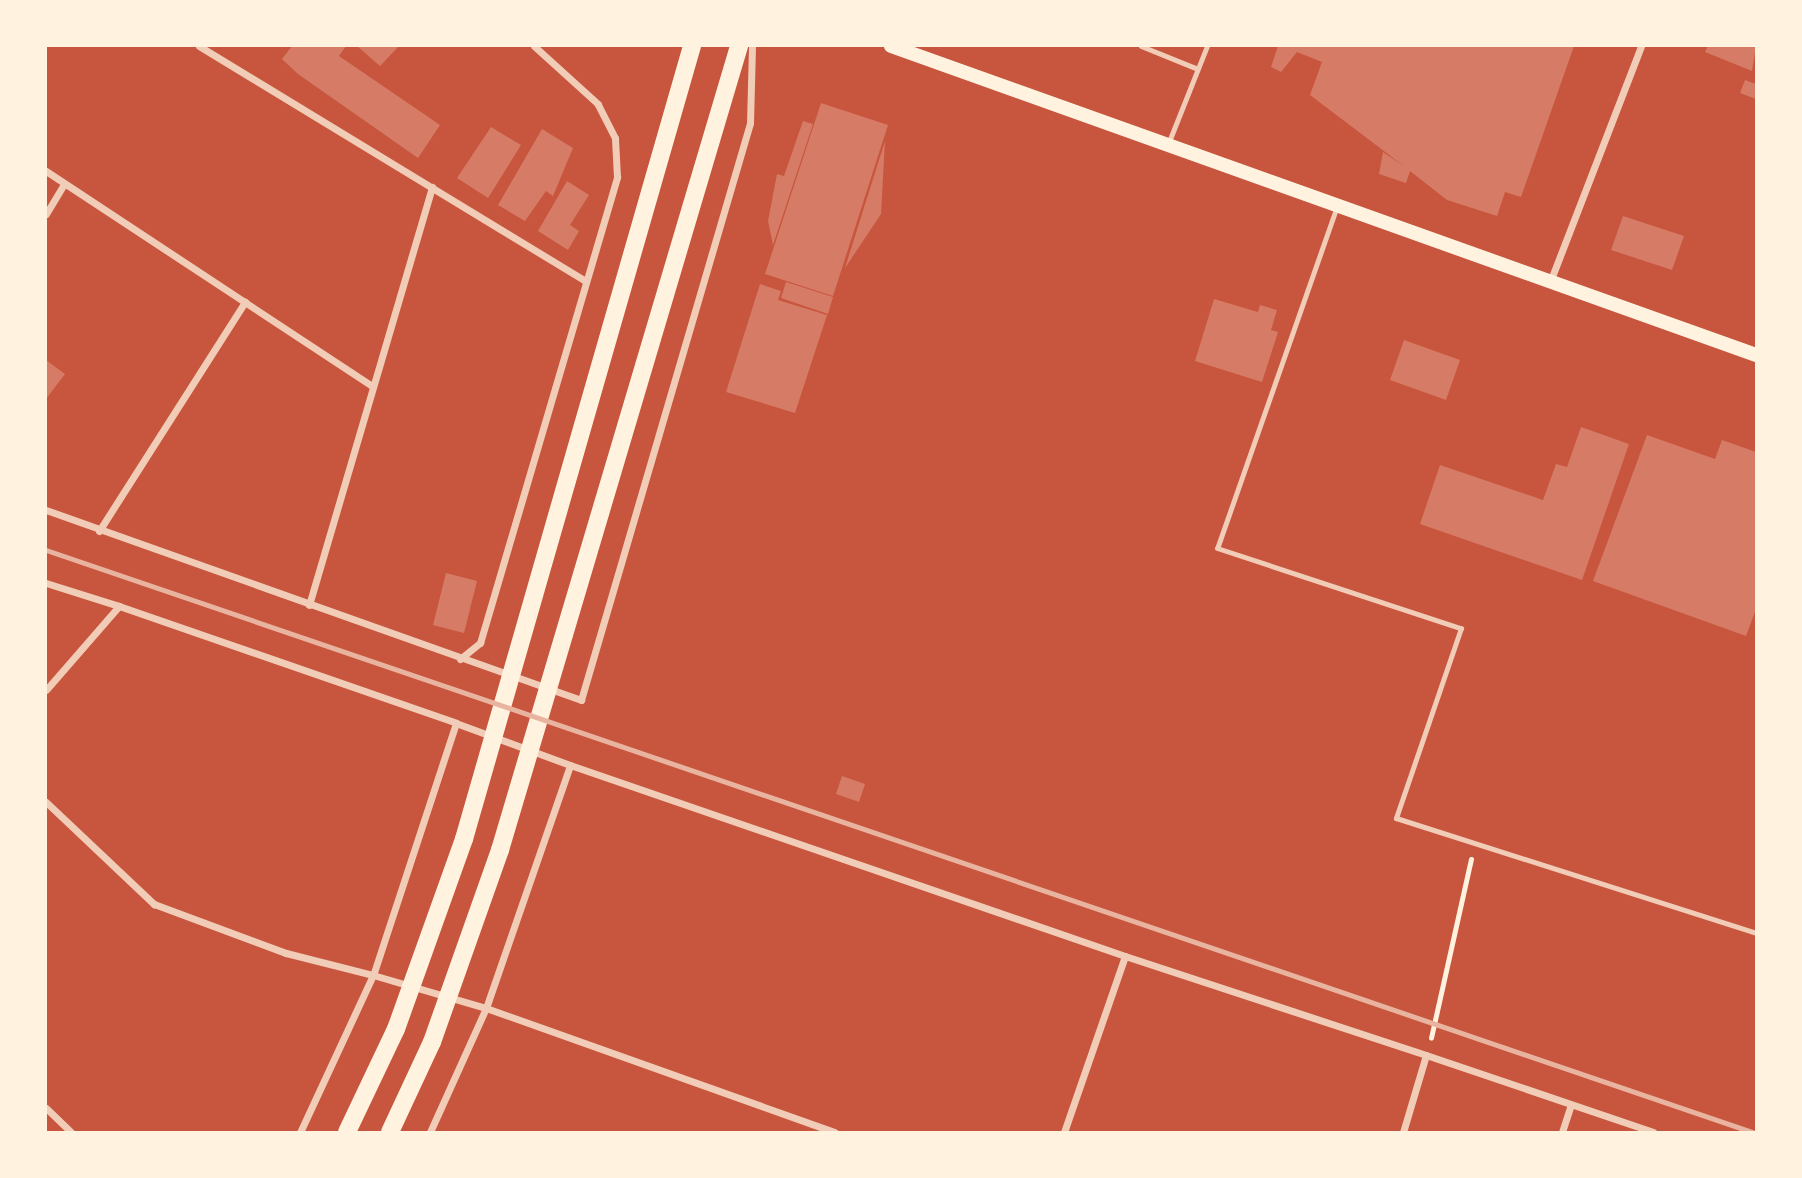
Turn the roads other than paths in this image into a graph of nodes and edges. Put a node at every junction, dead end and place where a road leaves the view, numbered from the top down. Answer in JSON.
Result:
{"nodes":[{"id":1,"x":199,"y":46,"type":"edge"},
{"id":2,"x":534,"y":46,"type":"edge"},
{"id":3,"x":692,"y":46,"type":"edge"},
{"id":4,"x":739,"y":46,"type":"edge"},
{"id":5,"x":752,"y":46,"type":"edge"},
{"id":6,"x":891,"y":46,"type":"edge"},
{"id":7,"x":1141,"y":46,"type":"edge"},
{"id":8,"x":1207,"y":46,"type":"edge"},
{"id":9,"x":1641,"y":46,"type":"edge"},
{"id":10,"x":1198,"y":69,"type":"junction"},
{"id":11,"x":1168,"y":145,"type":"junction"},
{"id":12,"x":46,"y":171,"type":"edge"},
{"id":13,"x":64,"y":184,"type":"junction"},
{"id":14,"x":432,"y":187,"type":"junction"},
{"id":15,"x":1337,"y":205,"type":"junction"},
{"id":16,"x":46,"y":214,"type":"edge"},
{"id":17,"x":584,"y":280,"type":"junction"},
{"id":18,"x":1550,"y":282,"type":"junction"},
{"id":19,"x":245,"y":302,"type":"junction"},
{"id":20,"x":1756,"y":355,"type":"edge"},
{"id":21,"x":371,"y":386,"type":"junction"},
{"id":22,"x":46,"y":510,"type":"edge"},
{"id":23,"x":99,"y":531,"type":"junction"},
{"id":24,"x":46,"y":583,"type":"edge"},
{"id":25,"x":309,"y":605,"type":"junction"},
{"id":26,"x":119,"y":606,"type":"junction"},
{"id":27,"x":460,"y":659,"type":"junction"},
{"id":28,"x":46,"y":691,"type":"edge"},
{"id":29,"x":456,"y":723,"type":"junction"},
{"id":30,"x":570,"y":765,"type":"junction"},
{"id":31,"x":46,"y":802,"type":"edge"},
{"id":32,"x":1756,"y":933,"type":"edge"},
{"id":33,"x":1125,"y":956,"type":"junction"},
{"id":34,"x":373,"y":975,"type":"junction"},
{"id":35,"x":486,"y":1008,"type":"junction"},
{"id":36,"x":1426,"y":1055,"type":"junction"},
{"id":37,"x":1571,"y":1105,"type":"junction"},
{"id":38,"x":46,"y":1108,"type":"edge"},
{"id":39,"x":71,"y":1132,"type":"edge"},
{"id":40,"x":300,"y":1132,"type":"edge"},
{"id":41,"x":347,"y":1132,"type":"edge"},
{"id":42,"x":390,"y":1132,"type":"edge"},
{"id":43,"x":430,"y":1132,"type":"edge"},
{"id":44,"x":835,"y":1132,"type":"edge"},
{"id":45,"x":1064,"y":1132,"type":"edge"},
{"id":46,"x":1403,"y":1132,"type":"edge"},
{"id":47,"x":1562,"y":1132,"type":"edge"},
{"id":48,"x":1653,"y":1132,"type":"edge"}],
"edges":[{"from":1,"to":14,"type":"street"},
{"from":2,"to":17,"type":"street"},
{"from":3,"to":41,"type":"main road"},
{"from":4,"to":42,"type":"main road"},
{"from":5,"to":27,"type":"street"},
{"from":6,"to":11,"type":"main road"},
{"from":7,"to":10,"type":"lane"},
{"from":8,"to":10,"type":"lane"},
{"from":9,"to":18,"type":"street"},
{"from":10,"to":11,"type":"lane"},
{"from":11,"to":15,"type":"main road"},
{"from":12,"to":13,"type":"street"},
{"from":13,"to":16,"type":"street"},
{"from":13,"to":19,"type":"street"},
{"from":14,"to":17,"type":"street"},
{"from":14,"to":21,"type":"street"},
{"from":15,"to":18,"type":"main road"},
{"from":15,"to":32,"type":"lane"},
{"from":17,"to":27,"type":"street"},
{"from":18,"to":20,"type":"main road"},
{"from":19,"to":21,"type":"street"},
{"from":19,"to":23,"type":"street"},
{"from":21,"to":25,"type":"street"},
{"from":22,"to":23,"type":"street"},
{"from":23,"to":25,"type":"street"},
{"from":24,"to":26,"type":"street"},
{"from":25,"to":27,"type":"street"},
{"from":26,"to":28,"type":"street"},
{"from":26,"to":29,"type":"street"},
{"from":29,"to":30,"type":"street"},
{"from":29,"to":34,"type":"street"},
{"from":30,"to":33,"type":"street"},
{"from":30,"to":35,"type":"street"},
{"from":31,"to":34,"type":"street"},
{"from":33,"to":36,"type":"street"},
{"from":33,"to":45,"type":"street"},
{"from":34,"to":35,"type":"street"},
{"from":34,"to":40,"type":"street"},
{"from":35,"to":43,"type":"street"},
{"from":35,"to":44,"type":"street"},
{"from":36,"to":37,"type":"street"},
{"from":36,"to":46,"type":"street"},
{"from":37,"to":47,"type":"street"},
{"from":37,"to":48,"type":"street"},
{"from":38,"to":39,"type":"street"}]}
